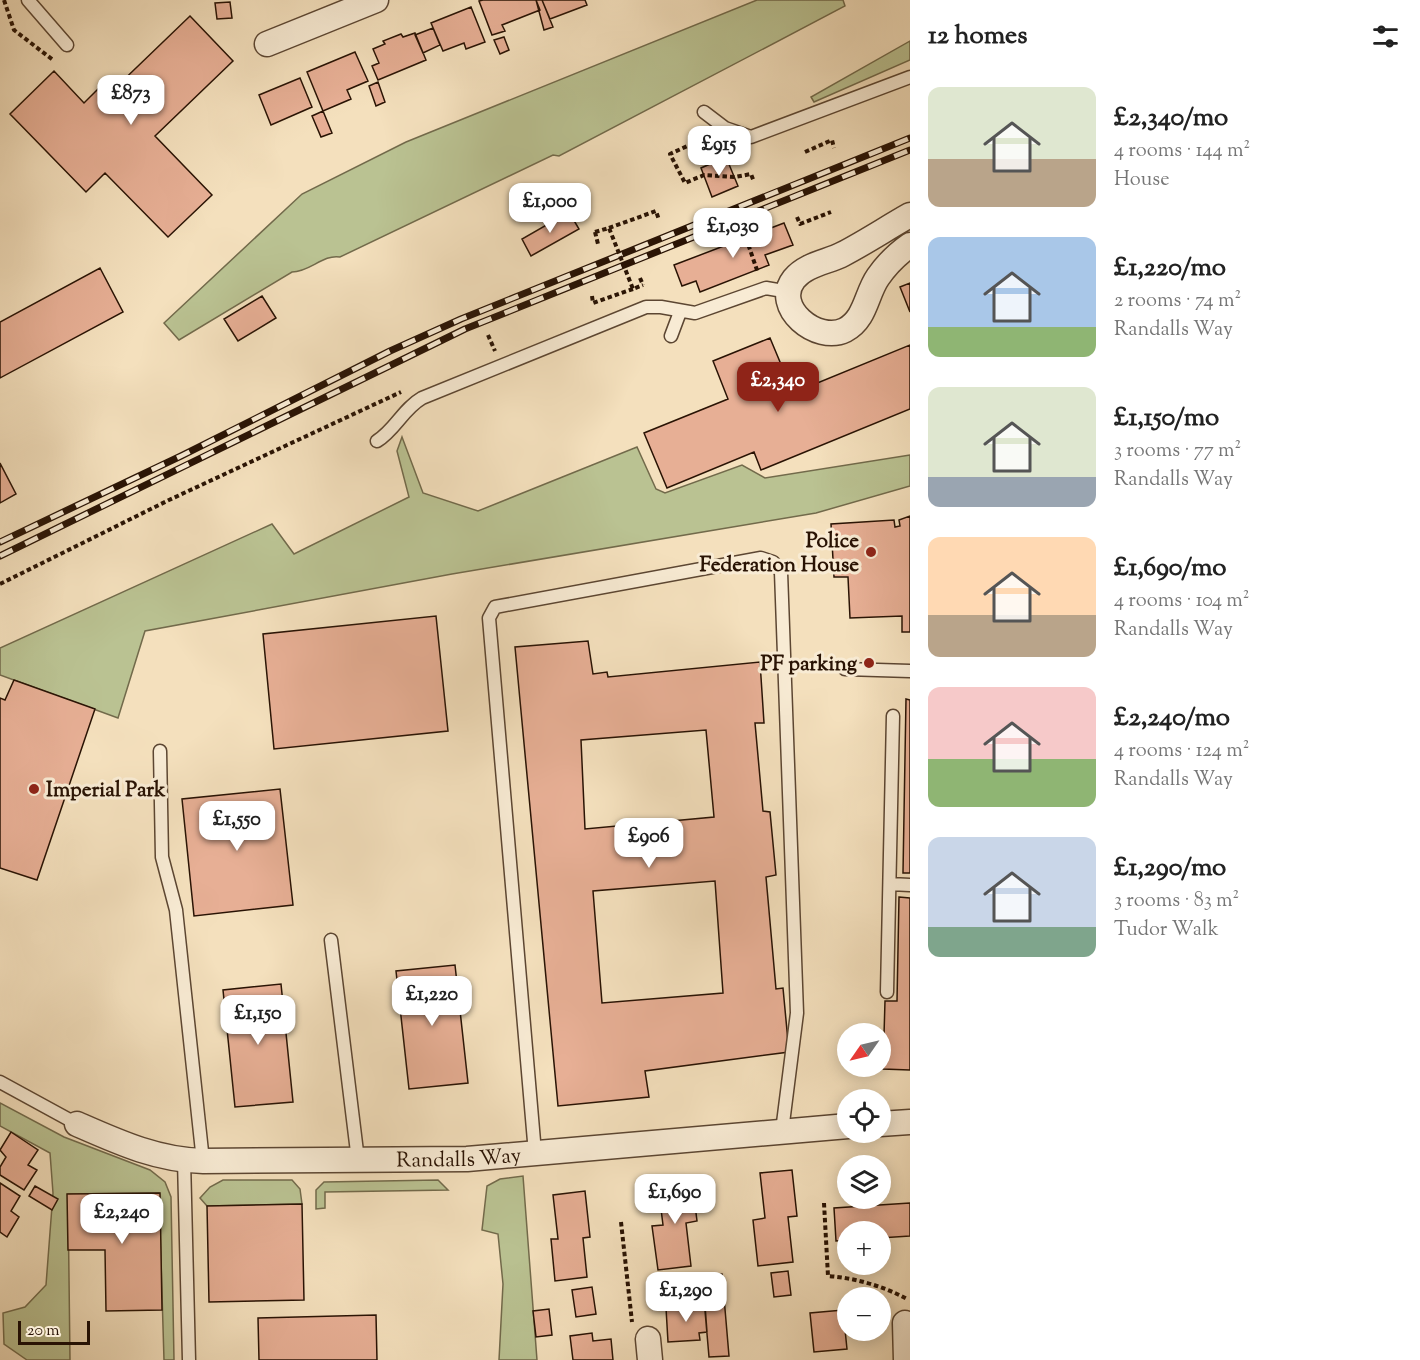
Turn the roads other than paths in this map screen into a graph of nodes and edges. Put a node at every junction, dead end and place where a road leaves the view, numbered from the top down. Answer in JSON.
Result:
{"nodes":[{"id":1,"x":28,"y":0,"type":"edge"},
{"id":2,"x":376,"y":0,"type":"edge"},
{"id":3,"x":267,"y":44,"type":"dead end"},
{"id":4,"x":67,"y":45,"type":"dead end"},
{"id":5,"x":910,"y":77,"type":"edge"},
{"id":6,"x":704,"y":112,"type":"dead end"},
{"id":7,"x":910,"y":215,"type":"edge"},
{"id":8,"x":910,"y":245,"type":"edge"},
{"id":9,"x":789,"y":292,"type":"junction"},
{"id":10,"x":680,"y":312,"type":"junction"},
{"id":11,"x":671,"y":336,"type":"dead end"},
{"id":12,"x":377,"y":441,"type":"dead end"},
{"id":13,"x":845,"y":669,"type":"dead end"},
{"id":14,"x":910,"y":671,"type":"edge"},
{"id":15,"x":893,"y":716,"type":"dead end"},
{"id":16,"x":160,"y":751,"type":"dead end"},
{"id":17,"x":890,"y":884,"type":"junction"},
{"id":18,"x":910,"y":885,"type":"edge"},
{"id":19,"x":331,"y":940,"type":"dead end"},
{"id":20,"x":887,"y":992,"type":"dead end"},
{"id":21,"x":0,"y":1082,"type":"edge"},
{"id":22,"x":910,"y":1122,"type":"edge"},
{"id":23,"x":891,"y":1123,"type":"edge"},
{"id":24,"x":77,"y":1124,"type":"joint"},
{"id":25,"x":837,"y":1127,"type":"edge"},
{"id":26,"x":782,"y":1131,"type":"junction"},
{"id":27,"x":535,"y":1153,"type":"junction"},
{"id":28,"x":358,"y":1160,"type":"junction"},
{"id":29,"x":194,"y":1161,"type":"junction"},
{"id":30,"x":907,"y":1312,"type":"edge"},
{"id":31,"x":189,"y":1360,"type":"edge"},
{"id":32,"x":906,"y":1360,"type":"edge"}],
"edges":[{"from":1,"to":4,"type":"lane"},
{"from":2,"to":3,"type":"street"},
{"from":5,"to":6,"type":"lane"},
{"from":7,"to":9,"type":"street"},
{"from":8,"to":9,"type":"street"},
{"from":9,"to":10,"type":"lane"},
{"from":10,"to":11,"type":"lane"},
{"from":10,"to":12,"type":"lane"},
{"from":13,"to":14,"type":"lane"},
{"from":15,"to":17,"type":"lane"},
{"from":16,"to":29,"type":"lane"},
{"from":17,"to":18,"type":"lane"},
{"from":17,"to":20,"type":"lane"},
{"from":19,"to":28,"type":"lane"},
{"from":21,"to":24,"type":"lane"},
{"from":22,"to":23,"type":"street"},
{"from":24,"to":29,"type":"street","name":"Randalls Way"},
{"from":25,"to":26,"type":"street","name":"Randalls Way"},
{"from":26,"to":27,"type":"street","name":"Randalls Way"},
{"from":26,"to":27,"type":"lane"},
{"from":27,"to":28,"type":"street","name":"Randalls Way"},
{"from":28,"to":29,"type":"street","name":"Randalls Way"},
{"from":29,"to":31,"type":"lane"},
{"from":30,"to":32,"type":"street"}]}
